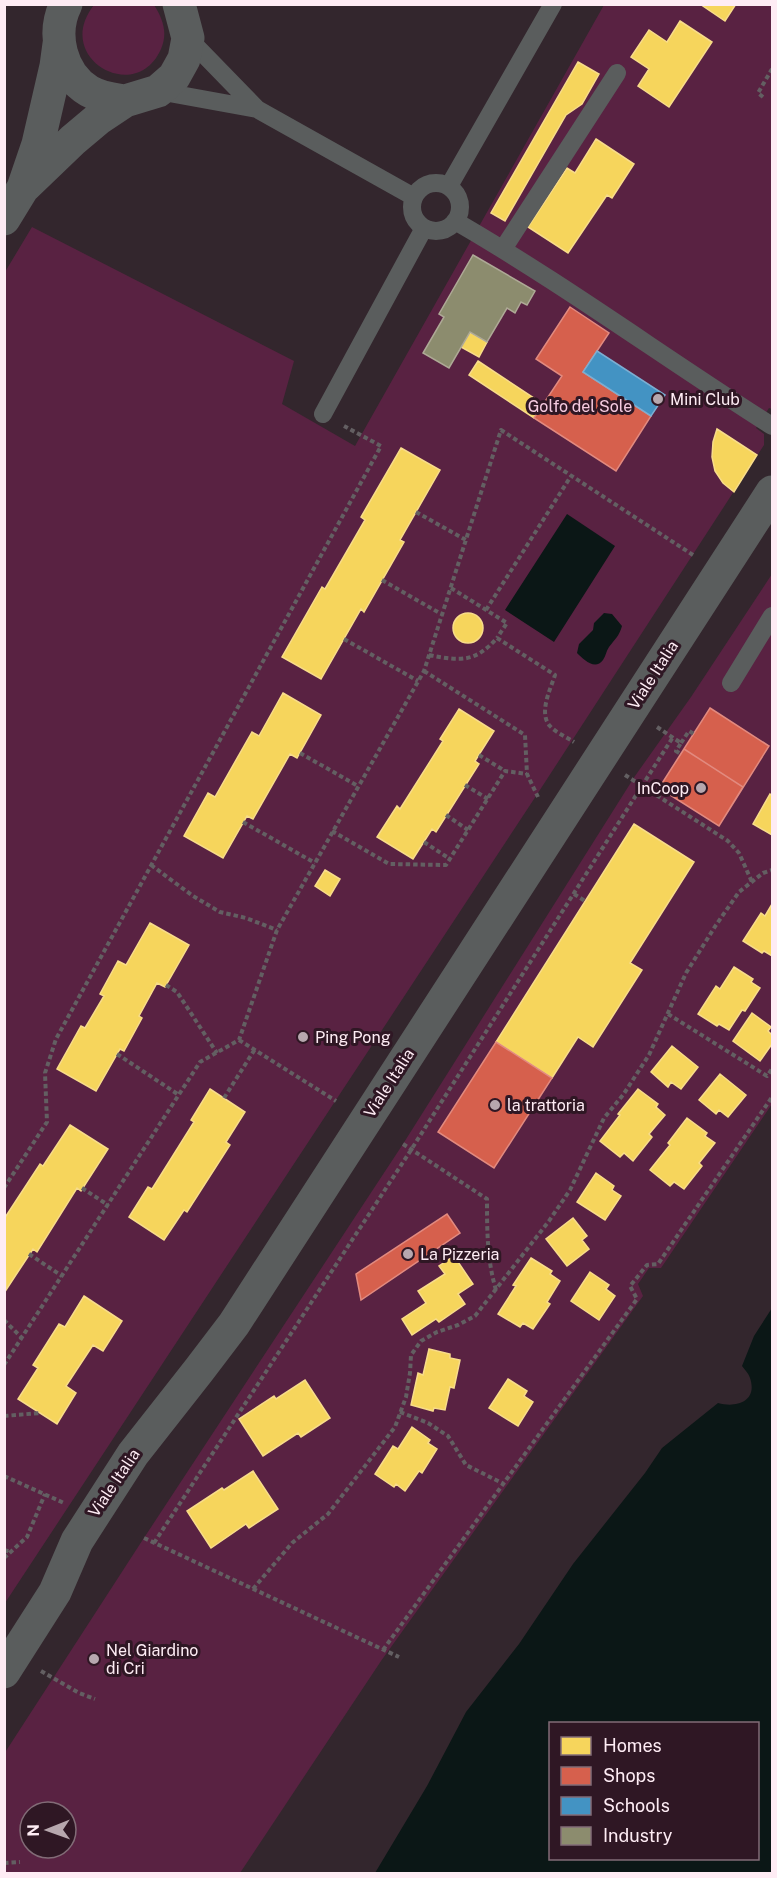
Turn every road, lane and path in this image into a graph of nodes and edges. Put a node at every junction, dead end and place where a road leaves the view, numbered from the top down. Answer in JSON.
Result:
{"nodes":[{"id":1,"x":66,"y":4,"type":"edge"},
{"id":2,"x":179,"y":4,"type":"edge"},
{"id":3,"x":553,"y":4,"type":"edge"},
{"id":4,"x":188,"y":38,"type":"junction"},
{"id":5,"x":59,"y":44,"type":"junction"},
{"id":6,"x":772,"y":69,"type":"edge"},
{"id":7,"x":617,"y":73,"type":"dead end"},
{"id":8,"x":158,"y":91,"type":"junction"},
{"id":9,"x":763,"y":97,"type":"dead end"},
{"id":10,"x":125,"y":101,"type":"junction"},
{"id":11,"x":257,"y":109,"type":"junction"},
{"id":12,"x":449,"y":186,"type":"junction"},
{"id":13,"x":23,"y":188,"type":"junction"},
{"id":14,"x":414,"y":197,"type":"junction"},
{"id":15,"x":4,"y":219,"type":"edge"},
{"id":16,"x":455,"y":221,"type":"junction"},
{"id":17,"x":424,"y":228,"type":"junction"},
{"id":18,"x":503,"y":249,"type":"junction"},
{"id":19,"x":322,"y":414,"type":"joint"},
{"id":20,"x":772,"y":426,"type":"edge"},
{"id":21,"x":571,"y":476,"type":"junction"},
{"id":22,"x":772,"y":492,"type":"edge"},
{"id":23,"x":416,"y":512,"type":"dead end"},
{"id":24,"x":466,"y":540,"type":"junction"},
{"id":25,"x":693,"y":555,"type":"dead end"},
{"id":26,"x":382,"y":580,"type":"dead end"},
{"id":27,"x":451,"y":588,"type":"junction"},
{"id":28,"x":486,"y":610,"type":"junction"},
{"id":29,"x":443,"y":615,"type":"junction"},
{"id":30,"x":772,"y":616,"type":"edge"},
{"id":31,"x":497,"y":638,"type":"junction"},
{"id":32,"x":344,"y":639,"type":"dead end"},
{"id":33,"x":429,"y":656,"type":"junction"},
{"id":34,"x":424,"y":671,"type":"junction"},
{"id":35,"x":418,"y":681,"type":"junction"},
{"id":36,"x":731,"y":683,"type":"dead end"},
{"id":37,"x":630,"y":710,"type":"junction"},
{"id":38,"x":694,"y":734,"type":"dead end"},
{"id":39,"x":673,"y":737,"type":"junction"},
{"id":40,"x":572,"y":741,"type":"dead end"},
{"id":41,"x":681,"y":743,"type":"junction"},
{"id":42,"x":300,"y":753,"type":"dead end"},
{"id":43,"x":681,"y":754,"type":"dead end"},
{"id":44,"x":479,"y":755,"type":"dead end"},
{"id":45,"x":505,"y":771,"type":"junction"},
{"id":46,"x":527,"y":774,"type":"junction"},
{"id":47,"x":465,"y":785,"type":"dead end"},
{"id":48,"x":358,"y":786,"type":"junction"},
{"id":49,"x":642,"y":786,"type":"junction"},
{"id":50,"x":536,"y":796,"type":"dead end"},
{"id":51,"x":488,"y":799,"type":"junction"},
{"id":52,"x":446,"y":815,"type":"dead end"},
{"id":53,"x":243,"y":822,"type":"dead end"},
{"id":54,"x":468,"y":830,"type":"junction"},
{"id":55,"x":332,"y":831,"type":"junction"},
{"id":56,"x":424,"y":842,"type":"dead end"},
{"id":57,"x":450,"y":859,"type":"junction"},
{"id":58,"x":315,"y":863,"type":"junction"},
{"id":59,"x":151,"y":865,"type":"junction"},
{"id":60,"x":772,"y":870,"type":"edge"},
{"id":61,"x":752,"y":882,"type":"junction"},
{"id":62,"x":574,"y":894,"type":"junction"},
{"id":63,"x":585,"y":901,"type":"dead end"},
{"id":64,"x":277,"y":930,"type":"junction"},
{"id":65,"x":166,"y":985,"type":"dead end"},
{"id":66,"x":668,"y":1014,"type":"junction"},
{"id":67,"x":239,"y":1040,"type":"junction"},
{"id":68,"x":255,"y":1049,"type":"junction"},
{"id":69,"x":217,"y":1053,"type":"junction"},
{"id":70,"x":117,"y":1054,"type":"dead end"},
{"id":71,"x":772,"y":1069,"type":"edge"},
{"id":72,"x":179,"y":1095,"type":"junction"},
{"id":73,"x":772,"y":1097,"type":"edge"},
{"id":74,"x":224,"y":1098,"type":"dead end"},
{"id":75,"x":336,"y":1101,"type":"dead end"},
{"id":76,"x":403,"y":1144,"type":"dead end"},
{"id":77,"x":411,"y":1150,"type":"junction"},
{"id":78,"x":4,"y":1188,"type":"edge"},
{"id":79,"x":82,"y":1188,"type":"dead end"},
{"id":80,"x":108,"y":1205,"type":"junction"},
{"id":81,"x":29,"y":1254,"type":"dead end"},
{"id":82,"x":62,"y":1276,"type":"junction"},
{"id":83,"x":496,"y":1290,"type":"junction"},
{"id":84,"x":4,"y":1320,"type":"edge"},
{"id":85,"x":22,"y":1338,"type":"junction"},
{"id":86,"x":4,"y":1365,"type":"edge"},
{"id":87,"x":400,"y":1412,"type":"junction"},
{"id":88,"x":40,"y":1413,"type":"dead end"},
{"id":89,"x":4,"y":1416,"type":"edge"},
{"id":90,"x":4,"y":1476,"type":"edge"},
{"id":91,"x":504,"y":1484,"type":"junction"},
{"id":92,"x":45,"y":1494,"type":"junction"},
{"id":93,"x":69,"y":1505,"type":"dead end"},
{"id":94,"x":144,"y":1538,"type":"dead end"},
{"id":95,"x":154,"y":1543,"type":"junction"},
{"id":96,"x":4,"y":1550,"type":"edge"},
{"id":97,"x":11,"y":1552,"type":"junction"},
{"id":98,"x":4,"y":1558,"type":"edge"},
{"id":99,"x":253,"y":1589,"type":"junction"},
{"id":100,"x":383,"y":1650,"type":"junction"},
{"id":101,"x":399,"y":1657,"type":"dead end"},
{"id":102,"x":10,"y":1663,"type":"edge"},
{"id":103,"x":95,"y":1699,"type":"dead end"},
{"id":104,"x":21,"y":1862,"type":"dead end"},
{"id":105,"x":4,"y":1863,"type":"edge"}],
"edges":[{"from":1,"to":5,"type":"street"},
{"from":2,"to":4,"type":"street"},
{"from":3,"to":12,"type":"lane"},
{"from":4,"to":8,"type":"street"},
{"from":4,"to":11,"type":"lane"},
{"from":5,"to":10,"type":"street"},
{"from":5,"to":13,"type":"street"},
{"from":6,"to":9,"type":"path"},
{"from":7,"to":18,"type":"lane"},
{"from":8,"to":10,"type":"street"},
{"from":8,"to":11,"type":"lane"},
{"from":10,"to":13,"type":"street"},
{"from":11,"to":14,"type":"lane"},
{"from":12,"to":14,"type":"lane"},
{"from":12,"to":16,"type":"lane"},
{"from":13,"to":15,"type":"street"},
{"from":14,"to":17,"type":"lane"},
{"from":16,"to":17,"type":"lane"},
{"from":16,"to":18,"type":"lane"},
{"from":17,"to":19,"type":"lane"},
{"from":18,"to":20,"type":"lane"},
{"from":19,"to":59,"type":"path"},
{"from":21,"to":24,"type":"path"},
{"from":21,"to":25,"type":"path"},
{"from":21,"to":28,"type":"path"},
{"from":22,"to":37,"type":"street","name":"Viale Italia"},
{"from":23,"to":24,"type":"path"},
{"from":24,"to":27,"type":"path"},
{"from":26,"to":29,"type":"path"},
{"from":27,"to":28,"type":"path"},
{"from":27,"to":29,"type":"path"},
{"from":28,"to":31,"type":"path"},
{"from":29,"to":33,"type":"path"},
{"from":30,"to":36,"type":"lane"},
{"from":31,"to":33,"type":"path"},
{"from":31,"to":40,"type":"path"},
{"from":32,"to":35,"type":"path"},
{"from":33,"to":34,"type":"path"},
{"from":34,"to":35,"type":"path"},
{"from":34,"to":46,"type":"path"},
{"from":35,"to":48,"type":"path"},
{"from":37,"to":39,"type":"path"},
{"from":37,"to":102,"type":"street","name":"Viale Italia"},
{"from":38,"to":41,"type":"path"},
{"from":39,"to":41,"type":"path"},
{"from":39,"to":49,"type":"path"},
{"from":41,"to":43,"type":"path"},
{"from":42,"to":48,"type":"path"},
{"from":44,"to":45,"type":"path"},
{"from":45,"to":46,"type":"path"},
{"from":45,"to":51,"type":"path"},
{"from":46,"to":50,"type":"path"},
{"from":47,"to":51,"type":"path"},
{"from":48,"to":55,"type":"path"},
{"from":49,"to":61,"type":"path"},
{"from":49,"to":62,"type":"path"},
{"from":51,"to":54,"type":"path"},
{"from":52,"to":54,"type":"path"},
{"from":53,"to":58,"type":"path"},
{"from":54,"to":57,"type":"path"},
{"from":55,"to":57,"type":"path"},
{"from":55,"to":58,"type":"path"},
{"from":56,"to":57,"type":"path"},
{"from":58,"to":64,"type":"path"},
{"from":59,"to":64,"type":"path"},
{"from":59,"to":78,"type":"path"},
{"from":60,"to":61,"type":"path"},
{"from":61,"to":66,"type":"path"},
{"from":62,"to":63,"type":"path"},
{"from":62,"to":77,"type":"path"},
{"from":64,"to":67,"type":"path"},
{"from":65,"to":69,"type":"path"},
{"from":66,"to":71,"type":"path"},
{"from":66,"to":83,"type":"path"},
{"from":67,"to":68,"type":"path"},
{"from":67,"to":69,"type":"path"},
{"from":68,"to":74,"type":"path"},
{"from":68,"to":75,"type":"path"},
{"from":69,"to":72,"type":"path"},
{"from":70,"to":72,"type":"path"},
{"from":72,"to":80,"type":"path"},
{"from":73,"to":91,"type":"path"},
{"from":76,"to":77,"type":"path"},
{"from":77,"to":83,"type":"path"},
{"from":77,"to":95,"type":"path"},
{"from":79,"to":80,"type":"path"},
{"from":80,"to":82,"type":"path"},
{"from":81,"to":82,"type":"path"},
{"from":82,"to":85,"type":"path"},
{"from":83,"to":87,"type":"path"},
{"from":84,"to":85,"type":"path"},
{"from":85,"to":86,"type":"path"},
{"from":87,"to":91,"type":"path"},
{"from":87,"to":99,"type":"path"},
{"from":88,"to":89,"type":"path"},
{"from":90,"to":92,"type":"path"},
{"from":91,"to":100,"type":"path"},
{"from":92,"to":93,"type":"path"},
{"from":92,"to":97,"type":"path"},
{"from":94,"to":95,"type":"path"},
{"from":95,"to":99,"type":"path"},
{"from":96,"to":97,"type":"path"},
{"from":97,"to":98,"type":"path"},
{"from":99,"to":100,"type":"path"},
{"from":100,"to":101,"type":"path"},
{"from":102,"to":103,"type":"path"},
{"from":104,"to":105,"type":"path"}]}
